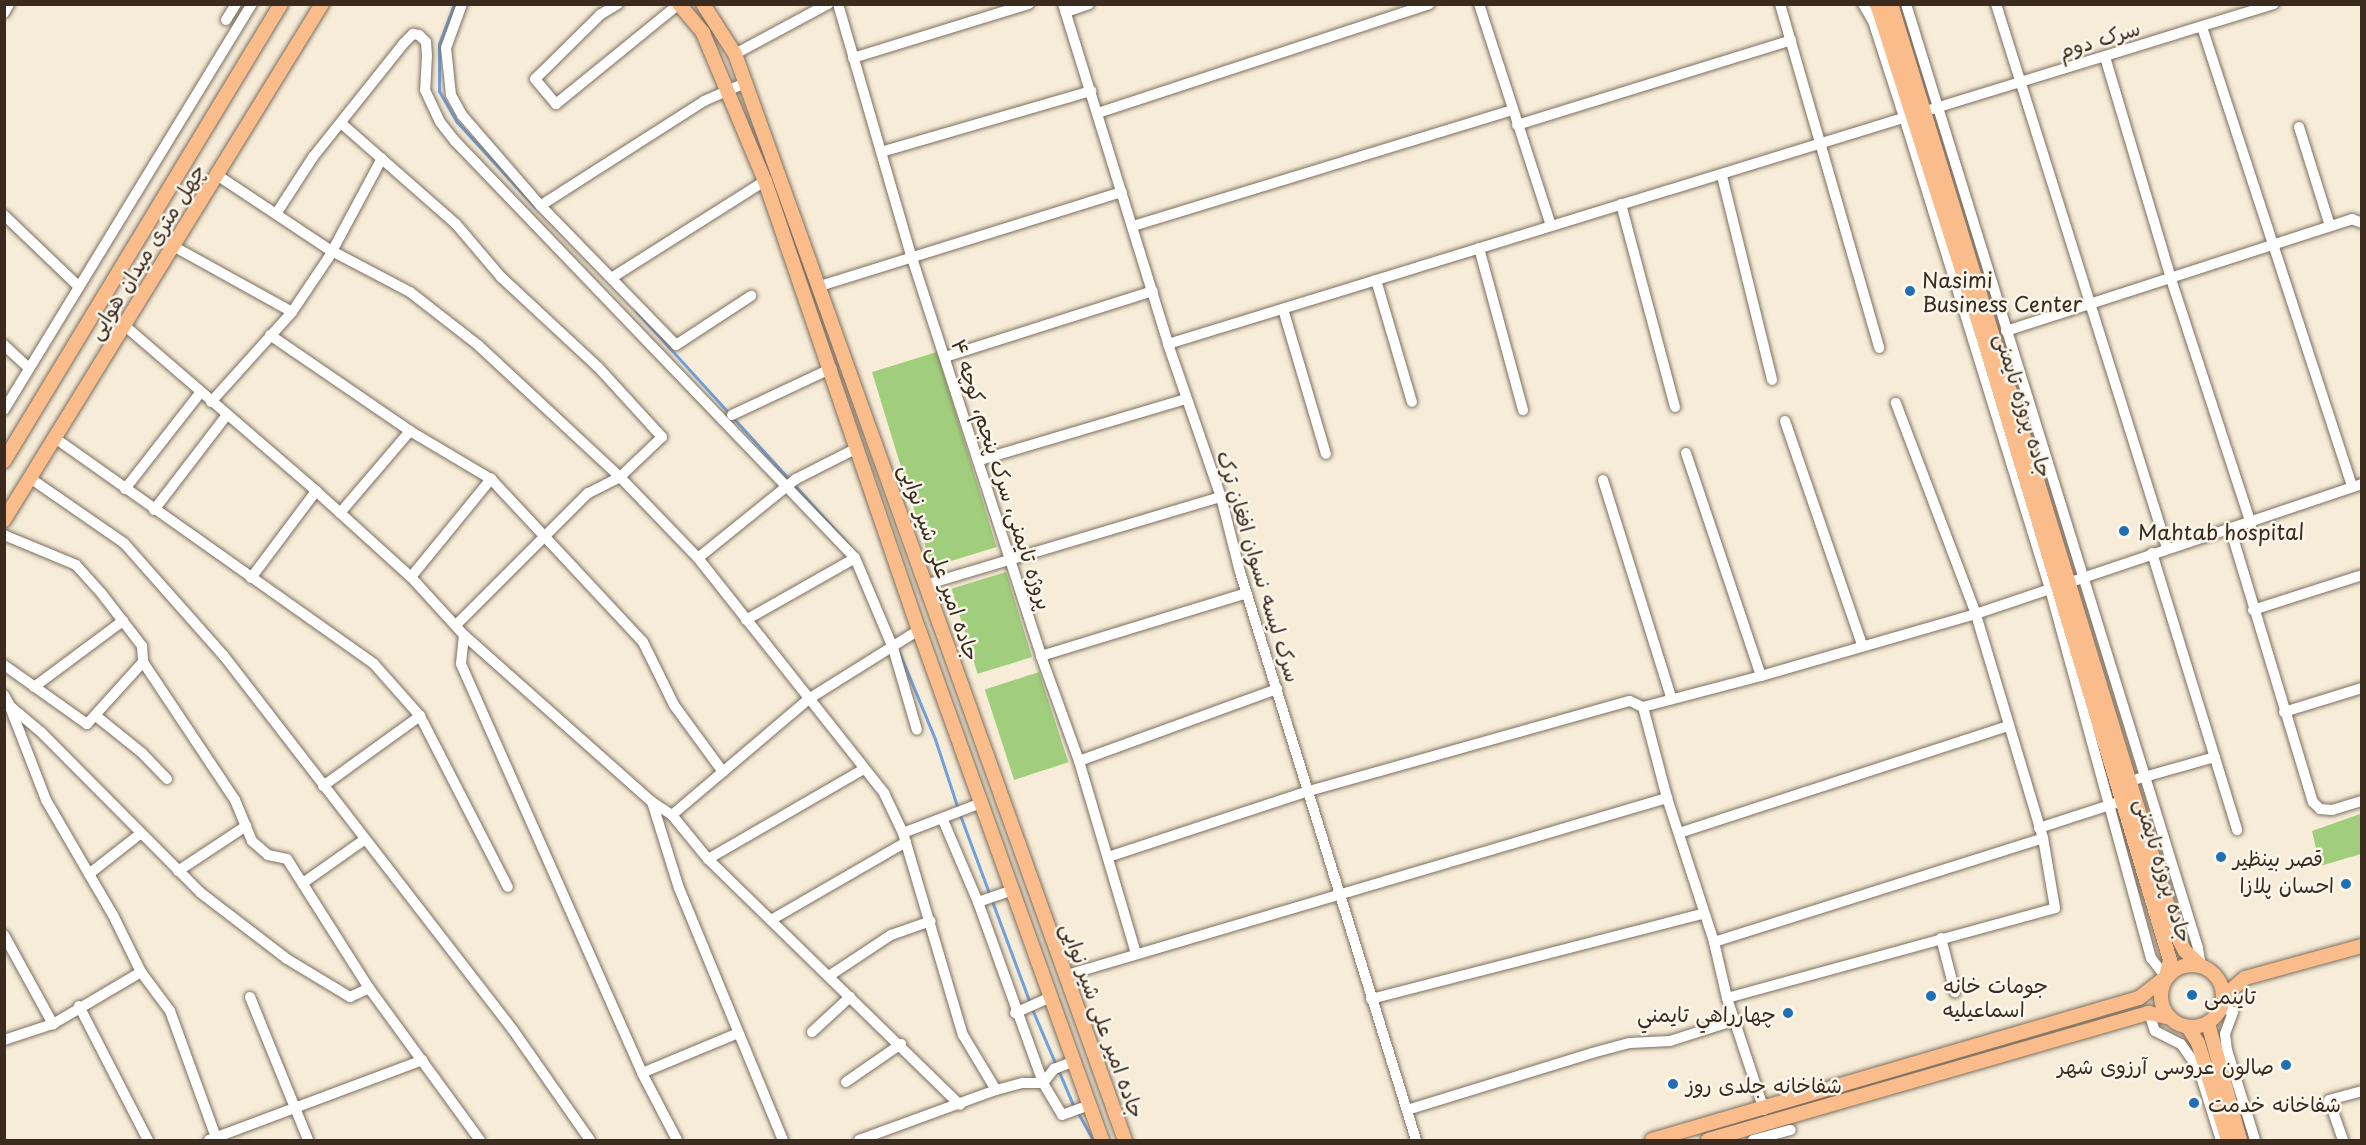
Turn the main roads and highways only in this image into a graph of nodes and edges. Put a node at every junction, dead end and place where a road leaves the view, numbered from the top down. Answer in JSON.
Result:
{"nodes":[{"id":1,"x":281,"y":4,"type":"edge"},
{"id":2,"x":322,"y":4,"type":"edge"},
{"id":3,"x":679,"y":4,"type":"edge"},
{"id":4,"x":703,"y":4,"type":"edge"},
{"id":5,"x":1877,"y":4,"type":"edge"},
{"id":6,"x":1891,"y":4,"type":"edge"},
{"id":7,"x":1919,"y":113,"type":"junction"},
{"id":8,"x":4,"y":461,"type":"edge"},
{"id":9,"x":4,"y":520,"type":"edge"},
{"id":10,"x":2064,"y":583,"type":"junction"},
{"id":11,"x":2361,"y":946,"type":"edge"},
{"id":12,"x":2205,"y":968,"type":"junction"},
{"id":13,"x":2166,"y":977,"type":"junction"},
{"id":14,"x":2246,"y":978,"type":"junction"},
{"id":15,"x":2222,"y":1002,"type":"junction"},
{"id":16,"x":2170,"y":1018,"type":"junction"},
{"id":17,"x":2208,"y":1023,"type":"junction"},
{"id":18,"x":2188,"y":1027,"type":"junction"},
{"id":19,"x":1791,"y":1129,"type":"edge"},
{"id":20,"x":1102,"y":1140,"type":"edge"},
{"id":21,"x":1125,"y":1140,"type":"edge"},
{"id":22,"x":1652,"y":1140,"type":"edge"},
{"id":23,"x":1708,"y":1140,"type":"edge"},
{"id":24,"x":2228,"y":1140,"type":"edge"},
{"id":25,"x":2240,"y":1140,"type":"edge"}],
"edges":[{"from":1,"to":8,"type":"main road"},
{"from":2,"to":9,"type":"main road","name":"چهل متری میدان هوایی"},
{"from":3,"to":20,"type":"main road"},
{"from":4,"to":21,"type":"main road","name":"جاده امیر علی شیر نوایی"},
{"from":5,"to":7,"type":"main road","name":"جاده پروژه تایمنی"},
{"from":6,"to":7,"type":"main road","name":"جاده پروژه تایمنی"},
{"from":7,"to":10,"type":"main road","name":"جاده پروژه تایمنی"},
{"from":10,"to":12,"type":"main road","name":"جاده پروژه تایمنی"},
{"from":10,"to":13,"type":"main road","name":"جاده پروژه تایمنی"},
{"from":11,"to":14,"type":"main road"},
{"from":12,"to":13,"type":"main road"},
{"from":12,"to":14,"type":"main road"},
{"from":12,"to":15,"type":"main road"},
{"from":13,"to":16,"type":"main road"},
{"from":13,"to":22,"type":"main road"},
{"from":14,"to":15,"type":"main road"},
{"from":15,"to":17,"type":"main road"},
{"from":16,"to":18,"type":"main road"},
{"from":16,"to":19,"type":"main road"},
{"from":17,"to":18,"type":"main road"},
{"from":17,"to":25,"type":"main road"},
{"from":18,"to":24,"type":"main road"},
{"from":19,"to":23,"type":"main road"}]}
